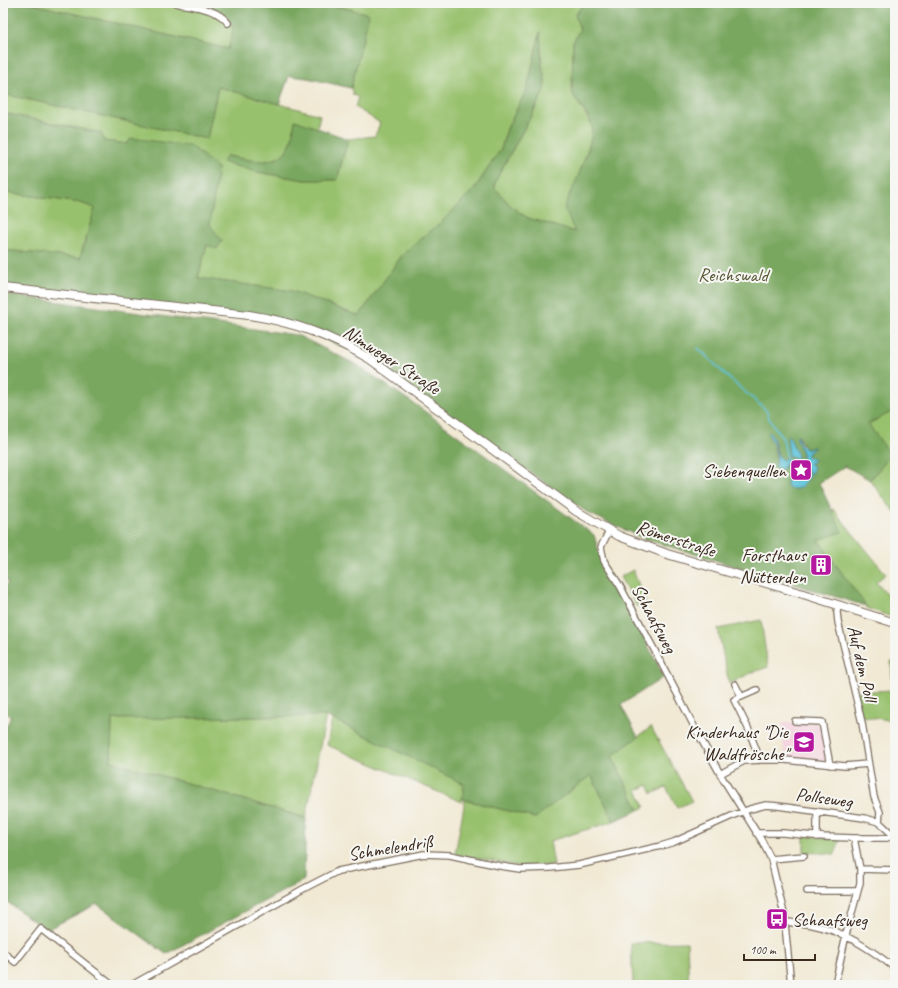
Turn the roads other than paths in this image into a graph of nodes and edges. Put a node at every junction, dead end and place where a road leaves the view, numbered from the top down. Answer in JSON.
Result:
{"nodes":[{"id":1,"x":176,"y":3,"type":"edge"},
{"id":2,"x":228,"y":23,"type":"dead end"},
{"id":3,"x":3,"y":288,"type":"edge"},
{"id":4,"x":609,"y":531,"type":"junction"},
{"id":5,"x":838,"y":605,"type":"junction"},
{"id":6,"x":895,"y":623,"type":"edge"},
{"id":7,"x":735,"y":684,"type":"dead end"},
{"id":8,"x":757,"y":690,"type":"dead end"},
{"id":9,"x":741,"y":696,"type":"junction"},
{"id":10,"x":796,"y":721,"type":"dead end"},
{"id":11,"x":760,"y":760,"type":"junction"},
{"id":12,"x":868,"y":764,"type":"junction"},
{"id":13,"x":830,"y":765,"type":"junction"},
{"id":14,"x":720,"y":774,"type":"junction"},
{"id":15,"x":817,"y":811,"type":"junction"},
{"id":16,"x":744,"y":812,"type":"junction"},
{"id":17,"x":879,"y":822,"type":"junction"},
{"id":18,"x":756,"y":833,"type":"junction"},
{"id":19,"x":894,"y":836,"type":"edge"},
{"id":20,"x":817,"y":837,"type":"junction"},
{"id":21,"x":854,"y":838,"type":"junction"},
{"id":22,"x":804,"y":856,"type":"dead end"},
{"id":23,"x":771,"y":859,"type":"junction"},
{"id":24,"x":860,"y":869,"type":"junction"},
{"id":25,"x":895,"y":870,"type":"edge"},
{"id":26,"x":807,"y":891,"type":"dead end"},
{"id":27,"x":857,"y":892,"type":"junction"},
{"id":28,"x":785,"y":922,"type":"junction"},
{"id":29,"x":846,"y":935,"type":"junction"},
{"id":30,"x":3,"y":952,"type":"edge"},
{"id":31,"x":895,"y":968,"type":"edge"},
{"id":32,"x":835,"y":984,"type":"edge"},
{"id":33,"x":112,"y":985,"type":"edge"},
{"id":34,"x":132,"y":985,"type":"edge"},
{"id":35,"x":791,"y":985,"type":"edge"}],
"edges":[{"from":1,"to":2,"type":"street"},
{"from":3,"to":4,"type":"main road","name":"Nimweger Straße"},
{"from":4,"to":5,"type":"main road","name":"Römerstraße"},
{"from":4,"to":14,"type":"street","name":"Schaafsweg"},
{"from":5,"to":6,"type":"main road","name":"Römerstraße"},
{"from":5,"to":12,"type":"street","name":"Auf dem Poll"},
{"from":7,"to":9,"type":"street"},
{"from":8,"to":9,"type":"street"},
{"from":9,"to":11,"type":"street"},
{"from":10,"to":13,"type":"street"},
{"from":11,"to":13,"type":"street"},
{"from":11,"to":14,"type":"street"},
{"from":12,"to":13,"type":"street"},
{"from":12,"to":17,"type":"street","name":"Auf dem Poll"},
{"from":14,"to":16,"type":"street","name":"Schaafsweg"},
{"from":15,"to":16,"type":"street","name":"Pollseweg"},
{"from":15,"to":17,"type":"street","name":"Pollseweg"},
{"from":15,"to":20,"type":"street"},
{"from":16,"to":18,"type":"street","name":"Schaafsweg"},
{"from":16,"to":34,"type":"street","name":"Schmelendriß"},
{"from":17,"to":19,"type":"street","name":"Pollseweg"},
{"from":18,"to":20,"type":"street"},
{"from":18,"to":23,"type":"street","name":"Schaafsweg"},
{"from":19,"to":21,"type":"street"},
{"from":20,"to":21,"type":"street"},
{"from":21,"to":24,"type":"street"},
{"from":22,"to":23,"type":"street"},
{"from":23,"to":28,"type":"street","name":"Schaafsweg"},
{"from":24,"to":25,"type":"street"},
{"from":24,"to":27,"type":"street"},
{"from":26,"to":27,"type":"street"},
{"from":27,"to":29,"type":"street"},
{"from":28,"to":29,"type":"street"},
{"from":28,"to":35,"type":"street","name":"Schaafsweg"},
{"from":29,"to":31,"type":"street"},
{"from":29,"to":32,"type":"street"},
{"from":30,"to":33,"type":"street"}]}
